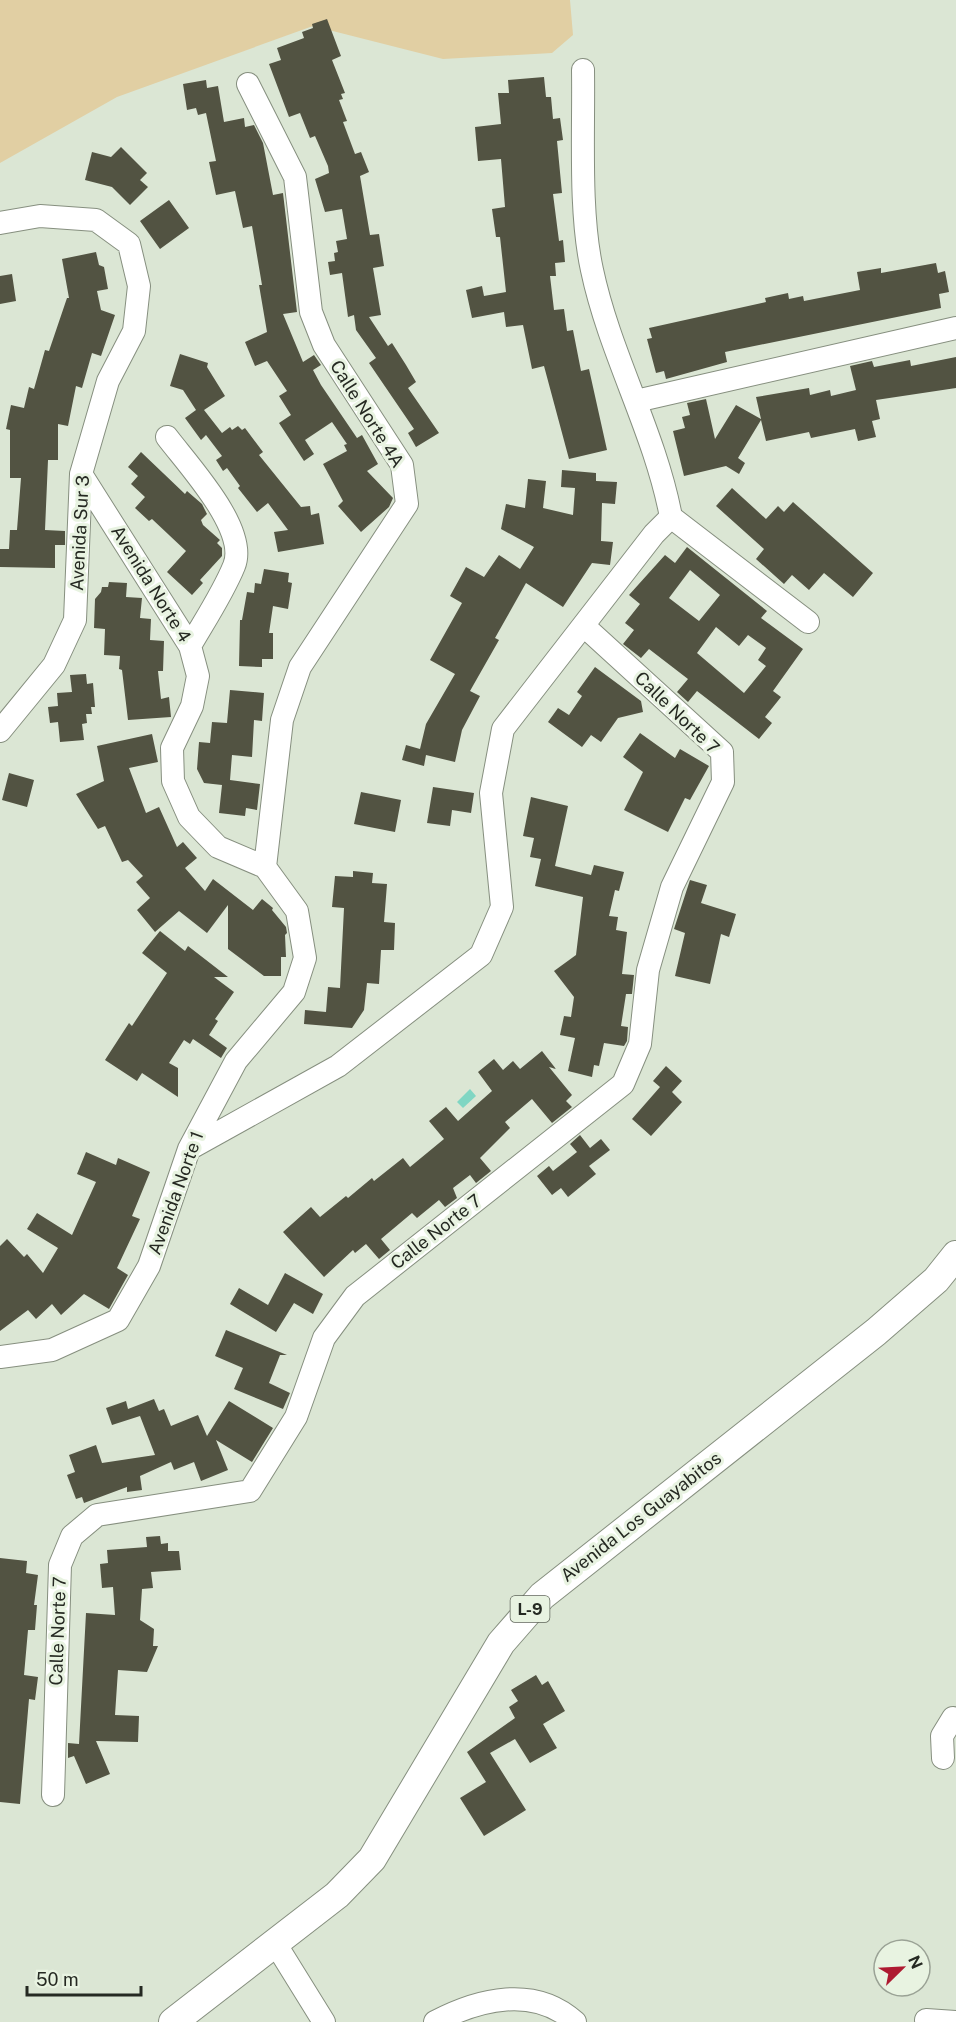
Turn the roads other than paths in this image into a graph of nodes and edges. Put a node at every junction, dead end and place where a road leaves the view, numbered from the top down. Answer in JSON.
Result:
{"nodes":[{"id":1,"x":583,"y":70,"type":"dead end"},
{"id":2,"x":248,"y":84,"type":"dead end"},
{"id":3,"x":0,"y":223,"type":"edge"},
{"id":4,"x":956,"y":328,"type":"edge"},
{"id":5,"x":636,"y":401,"type":"junction"},
{"id":6,"x":168,"y":436,"type":"dead end"},
{"id":7,"x":81,"y":474,"type":"junction"},
{"id":8,"x":671,"y":517,"type":"junction"},
{"id":9,"x":808,"y":622,"type":"dead end"},
{"id":10,"x":584,"y":626,"type":"junction"},
{"id":11,"x":190,"y":646,"type":"junction"},
{"id":12,"x":0,"y":731,"type":"edge"},
{"id":13,"x":265,"y":867,"type":"junction"},
{"id":14,"x":189,"y":1149,"type":"junction"},
{"id":15,"x":956,"y":1255,"type":"edge"},
{"id":16,"x":0,"y":1357,"type":"edge"},
{"id":17,"x":955,"y":1713,"type":"edge"},
{"id":18,"x":943,"y":1758,"type":"dead end"},
{"id":19,"x":53,"y":1795,"type":"dead end"},
{"id":20,"x":275,"y":1943,"type":"junction"},
{"id":21,"x":484,"y":2001,"type":"junction"},
{"id":22,"x":926,"y":2020,"type":"dead end"},
{"id":23,"x":173,"y":2022,"type":"edge"},
{"id":24,"x":324,"y":2022,"type":"edge"},
{"id":25,"x":435,"y":2022,"type":"edge"},
{"id":26,"x":470,"y":2022,"type":"edge"},
{"id":27,"x":575,"y":2022,"type":"edge"},
{"id":28,"x":956,"y":2022,"type":"edge"}],
"edges":[{"from":1,"to":5,"type":"street"},
{"from":2,"to":13,"type":"street","name":"Calle Norte 4A"},
{"from":3,"to":7,"type":"street","name":"Avenida Sur 3"},
{"from":4,"to":5,"type":"street"},
{"from":5,"to":8,"type":"street"},
{"from":6,"to":11,"type":"street"},
{"from":7,"to":11,"type":"street","name":"Avenida Norte 4"},
{"from":7,"to":12,"type":"street","name":"Avenida Sur 3"},
{"from":8,"to":9,"type":"street"},
{"from":8,"to":10,"type":"street"},
{"from":10,"to":14,"type":"street"},
{"from":10,"to":19,"type":"street","name":"Calle Norte 7"},
{"from":11,"to":13,"type":"street","name":"Avenida Norte 4"},
{"from":13,"to":14,"type":"street","name":"Avenida Norte 1"},
{"from":14,"to":16,"type":"street","name":"Avenida Norte 1"},
{"from":15,"to":20,"type":"main road","name":"Avenida Los Guayabitos","number":"L-9"},
{"from":17,"to":18,"type":"street"},
{"from":20,"to":23,"type":"main road","name":"Avenida Los Guayabitos","number":"L-9"},
{"from":20,"to":24,"type":"street"},
{"from":21,"to":25,"type":"street"},
{"from":21,"to":26,"type":"street"},
{"from":21,"to":27,"type":"street"},
{"from":22,"to":28,"type":"street"}]}
